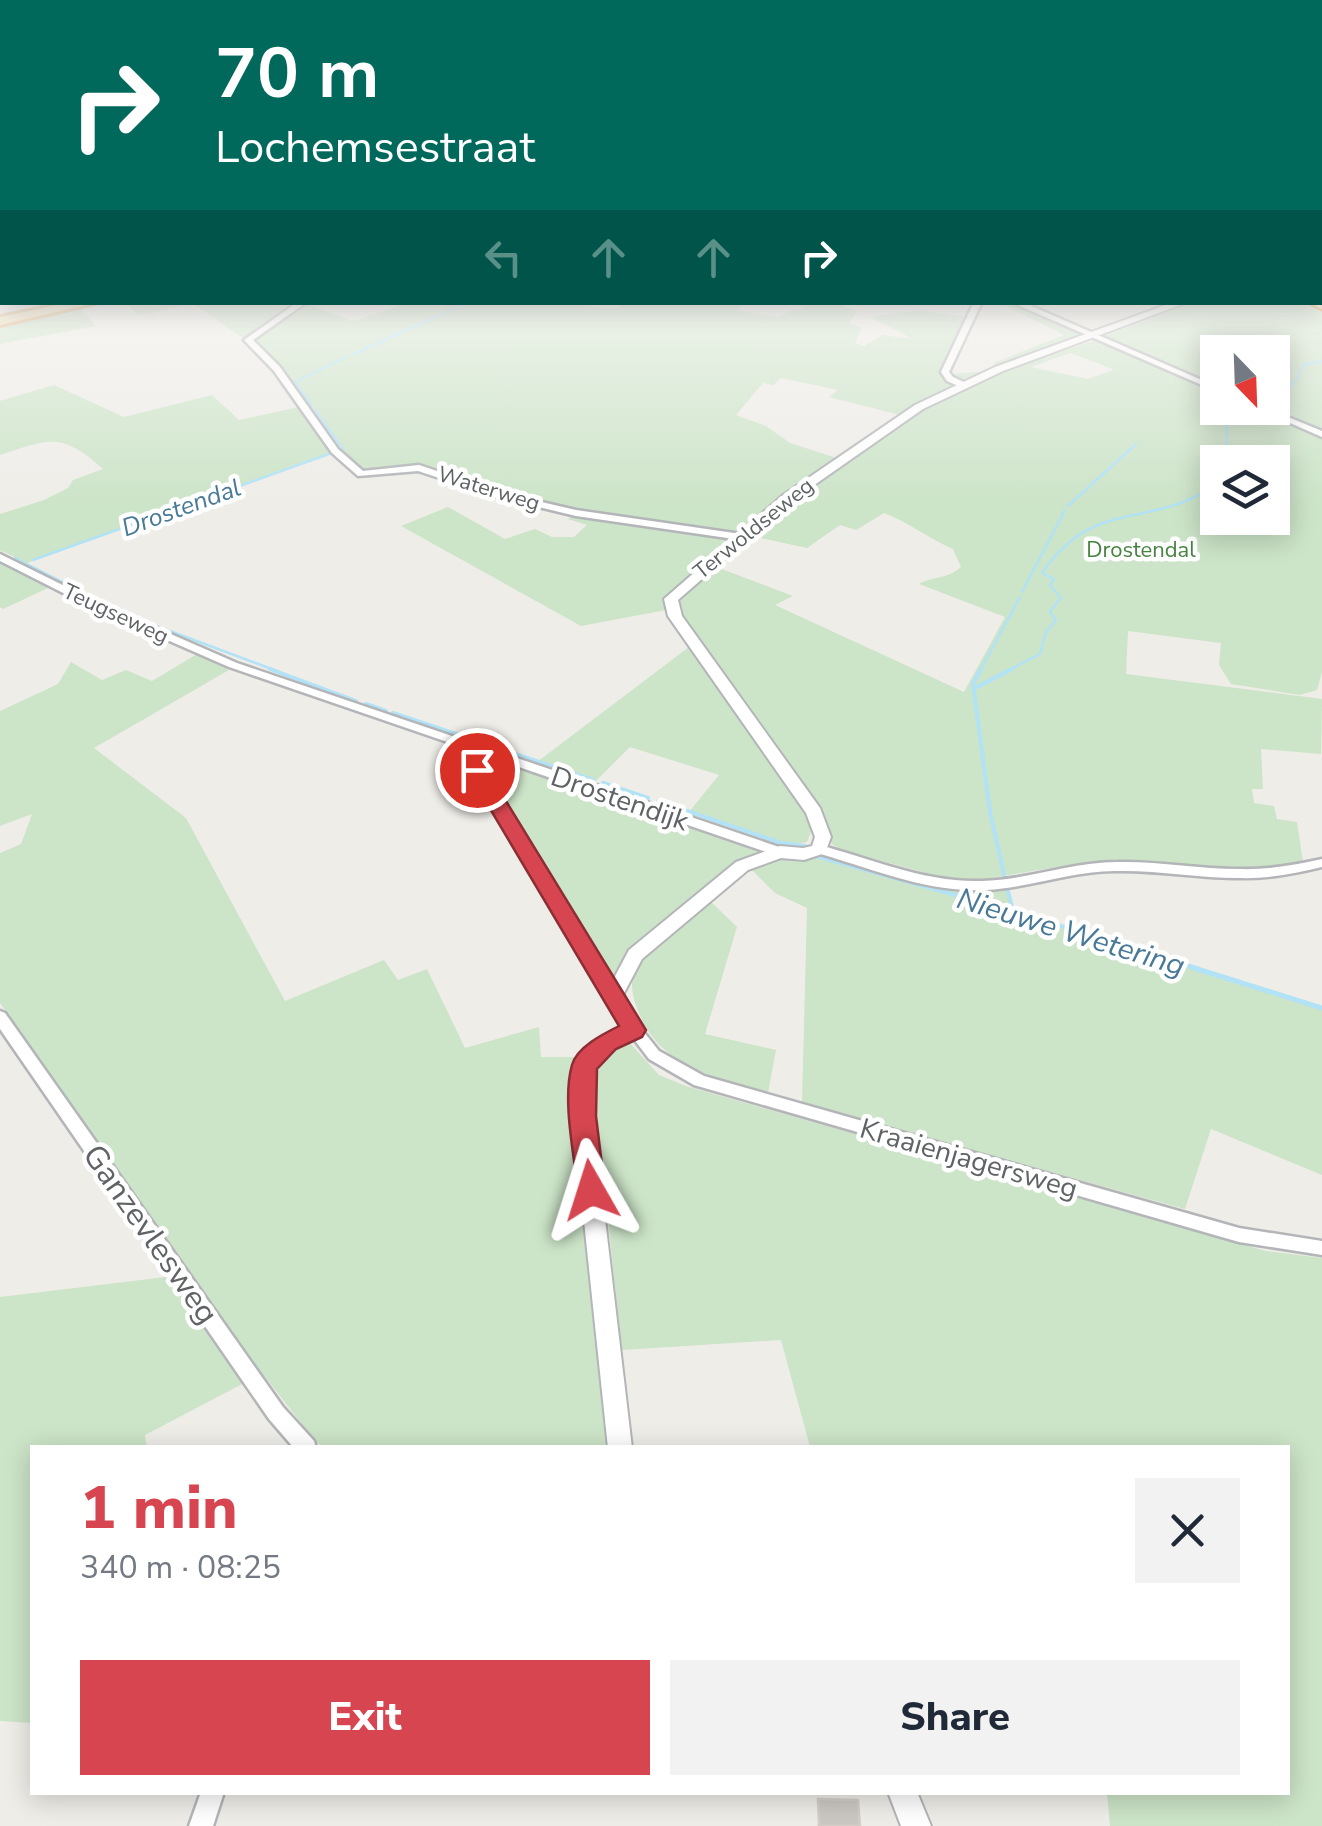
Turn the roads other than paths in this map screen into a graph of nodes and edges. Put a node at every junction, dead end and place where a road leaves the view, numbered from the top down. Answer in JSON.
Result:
{"nodes":[{"id":1,"x":255,"y":335,"type":"edge"},
{"id":2,"x":962,"y":335,"type":"edge"},
{"id":3,"x":1091,"y":336,"type":"joint"},
{"id":4,"x":1200,"y":382,"type":"edge"},
{"id":5,"x":962,"y":385,"type":"junction"},
{"id":6,"x":1290,"y":421,"type":"edge"},
{"id":7,"x":1322,"y":434,"type":"edge"},
{"id":8,"x":742,"y":537,"type":"junction"},
{"id":9,"x":0,"y":558,"type":"edge"},
{"id":10,"x":233,"y":666,"type":"joint"},
{"id":11,"x":462,"y":745,"type":"junction"},
{"id":12,"x":814,"y":851,"type":"junction"},
{"id":13,"x":780,"y":852,"type":"junction"},
{"id":14,"x":1322,"y":863,"type":"edge"},
{"id":15,"x":614,"y":995,"type":"junction"},
{"id":16,"x":0,"y":1017,"type":"edge"},
{"id":17,"x":634,"y":1030,"type":"junction"},
{"id":18,"x":1322,"y":1248,"type":"edge"},
{"id":19,"x":304,"y":1445,"type":"edge"},
{"id":20,"x":620,"y":1445,"type":"edge"},
{"id":21,"x":213,"y":1795,"type":"edge"},
{"id":22,"x":903,"y":1795,"type":"edge"},
{"id":23,"x":200,"y":1826,"type":"edge"},
{"id":24,"x":916,"y":1826,"type":"edge"}],
"edges":[{"from":1,"to":8,"type":"street","name":"Waterweg"},
{"from":2,"to":5,"type":"street"},
{"from":3,"to":4,"type":"street"},
{"from":3,"to":5,"type":"street","name":"Terwoldseweg"},
{"from":5,"to":8,"type":"street","name":"Terwoldseweg"},
{"from":6,"to":7,"type":"street"},
{"from":8,"to":12,"type":"street","name":"Terwoldseweg"},
{"from":9,"to":10,"type":"street","name":"Teugseweg"},
{"from":10,"to":11,"type":"street","name":"Drostendijk"},
{"from":11,"to":13,"type":"street","name":"Drostendijk"},
{"from":11,"to":15,"type":"street"},
{"from":12,"to":13,"type":"street"},
{"from":12,"to":14,"type":"street"},
{"from":13,"to":15,"type":"street"},
{"from":15,"to":17,"type":"street"},
{"from":16,"to":19,"type":"street","name":"Ganzevlesweg"},
{"from":17,"to":18,"type":"street","name":"Kraaienjagersweg"},
{"from":17,"to":20,"type":"street"},
{"from":21,"to":23,"type":"street"},
{"from":22,"to":24,"type":"street"}]}
